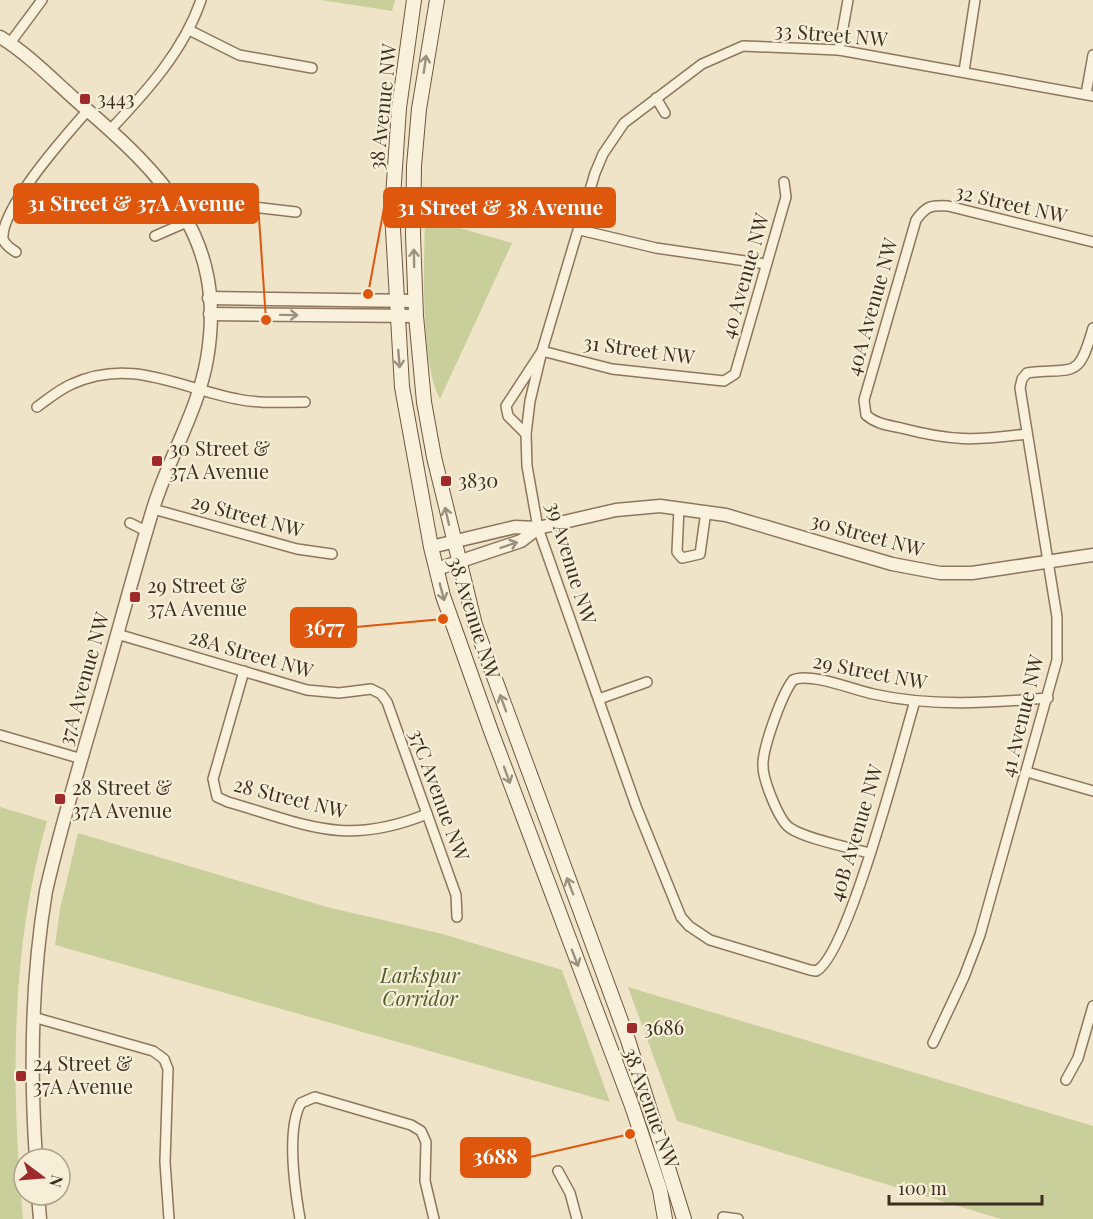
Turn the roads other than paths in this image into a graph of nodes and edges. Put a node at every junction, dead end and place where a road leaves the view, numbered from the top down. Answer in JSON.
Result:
{"nodes":[{"id":1,"x":42,"y":0,"type":"edge"},
{"id":2,"x":201,"y":0,"type":"edge"},
{"id":3,"x":414,"y":0,"type":"edge"},
{"id":4,"x":437,"y":0,"type":"edge"},
{"id":5,"x":848,"y":0,"type":"edge"},
{"id":6,"x":975,"y":0,"type":"edge"},
{"id":7,"x":189,"y":30,"type":"junction"},
{"id":8,"x":5,"y":40,"type":"edge"},
{"id":9,"x":839,"y":50,"type":"junction"},
{"id":10,"x":1093,"y":55,"type":"edge"},
{"id":11,"x":312,"y":68,"type":"dead end"},
{"id":12,"x":964,"y":71,"type":"junction"},
{"id":13,"x":1089,"y":95,"type":"edge"},
{"id":14,"x":656,"y":98,"type":"junction"},
{"id":15,"x":88,"y":110,"type":"junction"},
{"id":16,"x":665,"y":113,"type":"dead end"},
{"id":17,"x":111,"y":129,"type":"junction"},
{"id":18,"x":603,"y":154,"type":"joint"},
{"id":19,"x":784,"y":182,"type":"dead end"},
{"id":20,"x":922,"y":210,"type":"joint"},
{"id":21,"x":296,"y":212,"type":"dead end"},
{"id":22,"x":188,"y":221,"type":"junction"},
{"id":23,"x":580,"y":230,"type":"junction"},
{"id":24,"x":155,"y":236,"type":"dead end"},
{"id":25,"x":1093,"y":242,"type":"edge"},
{"id":26,"x":16,"y":252,"type":"dead end"},
{"id":27,"x":766,"y":264,"type":"junction"},
{"id":28,"x":209,"y":298,"type":"junction"},
{"id":29,"x":396,"y":300,"type":"junction"},
{"id":30,"x":415,"y":301,"type":"junction"},
{"id":31,"x":210,"y":314,"type":"junction"},
{"id":32,"x":397,"y":316,"type":"junction"},
{"id":33,"x":416,"y":316,"type":"junction"},
{"id":34,"x":1093,"y":328,"type":"edge"},
{"id":35,"x":542,"y":351,"type":"junction"},
{"id":36,"x":731,"y":378,"type":"joint"},
{"id":37,"x":200,"y":389,"type":"junction"},
{"id":38,"x":305,"y":402,"type":"dead end"},
{"id":39,"x":37,"y":407,"type":"dead end"},
{"id":40,"x":526,"y":434,"type":"junction"},
{"id":41,"x":1026,"y":435,"type":"junction"},
{"id":42,"x":679,"y":508,"type":"junction"},
{"id":43,"x":153,"y":509,"type":"junction"},
{"id":44,"x":706,"y":511,"type":"junction"},
{"id":45,"x":130,"y":523,"type":"dead end"},
{"id":46,"x":538,"y":528,"type":"junction"},
{"id":47,"x":146,"y":531,"type":"junction"},
{"id":48,"x":453,"y":542,"type":"junction"},
{"id":49,"x":431,"y":547,"type":"junction"},
{"id":50,"x":332,"y":554,"type":"dead end"},
{"id":51,"x":1093,"y":555,"type":"edge"},
{"id":52,"x":1049,"y":561,"type":"junction"},
{"id":53,"x":458,"y":563,"type":"junction"},
{"id":54,"x":437,"y":568,"type":"junction"},
{"id":55,"x":117,"y":634,"type":"junction"},
{"id":56,"x":244,"y":671,"type":"junction"},
{"id":57,"x":647,"y":682,"type":"dead end"},
{"id":58,"x":376,"y":691,"type":"joint"},
{"id":59,"x":1048,"y":698,"type":"junction"},
{"id":60,"x":599,"y":699,"type":"junction"},
{"id":61,"x":915,"y":701,"type":"junction"},
{"id":62,"x":0,"y":735,"type":"edge"},
{"id":63,"x":82,"y":759,"type":"junction"},
{"id":64,"x":1027,"y":772,"type":"junction"},
{"id":65,"x":1093,"y":791,"type":"edge"},
{"id":66,"x":427,"y":814,"type":"junction"},
{"id":67,"x":869,"y":853,"type":"junction"},
{"id":68,"x":457,"y":916,"type":"dead end"},
{"id":69,"x":820,"y":970,"type":"joint"},
{"id":70,"x":1093,"y":1006,"type":"edge"},
{"id":71,"x":33,"y":1017,"type":"junction"},
{"id":72,"x":933,"y":1043,"type":"dead end"},
{"id":73,"x":1066,"y":1080,"type":"dead end"},
{"id":74,"x":35,"y":1147,"type":"edge"},
{"id":75,"x":558,"y":1171,"type":"dead end"},
{"id":76,"x":723,"y":1217,"type":"dead end"},
{"id":77,"x":169,"y":1219,"type":"edge"},
{"id":78,"x":300,"y":1219,"type":"edge"},
{"id":79,"x":434,"y":1219,"type":"edge"},
{"id":80,"x":577,"y":1219,"type":"edge"},
{"id":81,"x":665,"y":1219,"type":"edge"},
{"id":82,"x":684,"y":1219,"type":"edge"},
{"id":83,"x":738,"y":1219,"type":"edge"}],
"edges":[{"from":1,"to":8,"type":"street"},
{"from":2,"to":7,"type":"street"},
{"from":3,"to":29,"type":"main road","name":"38 Avenue NW"},
{"from":30,"to":4,"type":"main road","name":"38 Avenue NW","one_way":true},
{"from":5,"to":9,"type":"street"},
{"from":6,"to":12,"type":"street"},
{"from":7,"to":11,"type":"street"},
{"from":7,"to":17,"type":"street"},
{"from":8,"to":15,"type":"street","name":"37A Avenue NW"},
{"from":9,"to":12,"type":"street","name":"33 Street NW"},
{"from":9,"to":14,"type":"street","name":"33 Street NW"},
{"from":10,"to":13,"type":"street"},
{"from":12,"to":13,"type":"street","name":"33 Street NW"},
{"from":14,"to":16,"type":"street"},
{"from":14,"to":18,"type":"street","name":"33 Street NW"},
{"from":15,"to":17,"type":"street","name":"37A Avenue NW"},
{"from":15,"to":26,"type":"street"},
{"from":17,"to":22,"type":"street","name":"37A Avenue NW"},
{"from":18,"to":23,"type":"street","name":"39 Avenue NW"},
{"from":19,"to":27,"type":"street","name":"40 Avenue NW"},
{"from":20,"to":25,"type":"street","name":"32 Street NW"},
{"from":20,"to":41,"type":"street","name":"40A Avenue NW"},
{"from":21,"to":22,"type":"street"},
{"from":22,"to":24,"type":"street"},
{"from":22,"to":28,"type":"street","name":"37A Avenue NW"},
{"from":23,"to":27,"type":"street"},
{"from":23,"to":35,"type":"street","name":"39 Avenue NW"},
{"from":27,"to":36,"type":"street","name":"40 Avenue NW"},
{"from":28,"to":29,"type":"street"},
{"from":28,"to":31,"type":"street","name":"37A Avenue NW"},
{"from":29,"to":30,"type":"street"},
{"from":29,"to":32,"type":"main road","name":"38 Avenue NW"},
{"from":30,"to":33,"type":"main road","name":"38 Avenue NW"},
{"from":31,"to":32,"type":"street","one_way":true},
{"from":31,"to":37,"type":"street","name":"37A Avenue NW"},
{"from":32,"to":33,"type":"street"},
{"from":32,"to":49,"type":"main road","name":"38 Avenue NW","one_way":true},
{"from":48,"to":33,"type":"main road","name":"38 Avenue NW","one_way":true},
{"from":34,"to":41,"type":"street","name":"41 Avenue NW"},
{"from":35,"to":36,"type":"street","name":"31 Street NW"},
{"from":35,"to":40,"type":"street","name":"39 Avenue NW"},
{"from":35,"to":40,"type":"street","name":"39 Avenue NW"},
{"from":37,"to":38,"type":"street"},
{"from":37,"to":39,"type":"street"},
{"from":37,"to":43,"type":"street","name":"37A Avenue NW"},
{"from":40,"to":46,"type":"street","name":"39 Avenue NW"},
{"from":41,"to":52,"type":"street","name":"41 Avenue NW"},
{"from":42,"to":44,"type":"street","name":"30 Street NW"},
{"from":42,"to":44,"type":"street"},
{"from":42,"to":46,"type":"street","name":"30 Street NW"},
{"from":43,"to":47,"type":"street","name":"37A Avenue NW"},
{"from":43,"to":50,"type":"street","name":"29 Street NW"},
{"from":44,"to":52,"type":"street","name":"30 Street NW"},
{"from":45,"to":47,"type":"street"},
{"from":46,"to":48,"type":"street","name":"30 Street NW"},
{"from":53,"to":46,"type":"street","name":"30 Street NW","one_way":true},
{"from":46,"to":60,"type":"street","name":"39 Avenue NW"},
{"from":47,"to":55,"type":"street","name":"37A Avenue NW"},
{"from":48,"to":49,"type":"street","name":"30 Street NW"},
{"from":48,"to":53,"type":"main road","name":"38 Avenue NW"},
{"from":49,"to":54,"type":"main road","name":"38 Avenue NW"},
{"from":51,"to":52,"type":"street","name":"30 Street NW"},
{"from":52,"to":59,"type":"street","name":"41 Avenue NW"},
{"from":53,"to":54,"type":"street","name":"30 Street NW"},
{"from":82,"to":53,"type":"main road","name":"38 Avenue NW","one_way":true},
{"from":54,"to":81,"type":"main road","name":"38 Avenue NW","one_way":true},
{"from":55,"to":56,"type":"street","name":"28A Street NW"},
{"from":55,"to":63,"type":"street","name":"37A Avenue NW"},
{"from":56,"to":58,"type":"street","name":"28A Street NW"},
{"from":56,"to":66,"type":"street","name":"28 Street NW"},
{"from":57,"to":60,"type":"street"},
{"from":58,"to":66,"type":"street","name":"37C Avenue NW"},
{"from":59,"to":61,"type":"street","name":"29 Street NW"},
{"from":59,"to":64,"type":"street","name":"41 Avenue NW"},
{"from":60,"to":69,"type":"street","name":"39 Avenue NW"},
{"from":61,"to":67,"type":"street","name":"40B Avenue NW"},
{"from":61,"to":67,"type":"street","name":"29 Street NW"},
{"from":62,"to":63,"type":"street"},
{"from":63,"to":71,"type":"street","name":"37A Avenue NW"},
{"from":64,"to":65,"type":"street"},
{"from":64,"to":72,"type":"street","name":"41 Avenue NW"},
{"from":66,"to":68,"type":"street","name":"37C Avenue NW"},
{"from":67,"to":69,"type":"street","name":"40B Avenue NW"},
{"from":70,"to":73,"type":"street"},
{"from":71,"to":74,"type":"street","name":"37A Avenue NW"},
{"from":71,"to":77,"type":"street"},
{"from":75,"to":80,"type":"street"},
{"from":76,"to":83,"type":"street"},
{"from":78,"to":79,"type":"street"}]}
